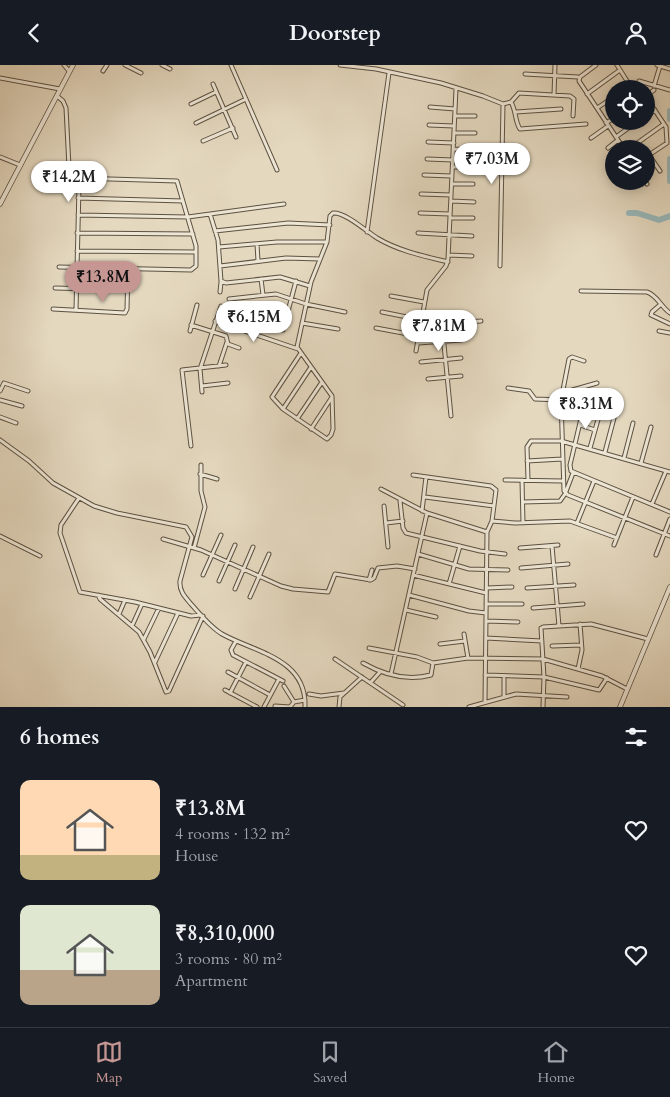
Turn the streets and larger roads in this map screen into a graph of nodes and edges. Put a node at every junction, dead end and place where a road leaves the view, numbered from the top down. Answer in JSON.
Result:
{"nodes":[{"id":1,"x":64,"y":65,"type":"edge"},
{"id":2,"x":73,"y":65,"type":"edge"},
{"id":3,"x":107,"y":65,"type":"edge"},
{"id":4,"x":125,"y":65,"type":"edge"},
{"id":5,"x":162,"y":65,"type":"edge"},
{"id":6,"x":232,"y":65,"type":"edge"},
{"id":7,"x":340,"y":65,"type":"edge"},
{"id":8,"x":555,"y":65,"type":"edge"},
{"id":9,"x":596,"y":65,"type":"edge"},
{"id":10,"x":616,"y":65,"type":"edge"},
{"id":11,"x":659,"y":65,"type":"edge"},
{"id":12,"x":170,"y":69,"type":"dead end"},
{"id":13,"x":670,"y":69,"type":"edge"},
{"id":14,"x":620,"y":70,"type":"junction"},
{"id":15,"x":69,"y":71,"type":"junction"},
{"id":16,"x":104,"y":71,"type":"dead end"},
{"id":17,"x":141,"y":73,"type":"dead end"},
{"id":18,"x":389,"y":73,"type":"junction"},
{"id":19,"x":526,"y":74,"type":"dead end"},
{"id":20,"x":554,"y":76,"type":"junction"},
{"id":21,"x":578,"y":77,"type":"dead end"},
{"id":22,"x":0,"y":78,"type":"edge"},
{"id":23,"x":626,"y":80,"type":"edge"},
{"id":24,"x":212,"y":83,"type":"dead end"},
{"id":25,"x":655,"y":83,"type":"edge"},
{"id":26,"x":655,"y":88,"type":"edge"},
{"id":27,"x":60,"y":89,"type":"junction"},
{"id":28,"x":456,"y":89,"type":"junction"},
{"id":29,"x":670,"y":91,"type":"edge"},
{"id":30,"x":216,"y":92,"type":"junction"},
{"id":31,"x":587,"y":93,"type":"junction"},
{"id":32,"x":554,"y":95,"type":"junction"},
{"id":33,"x":57,"y":96,"type":"junction"},
{"id":34,"x":246,"y":99,"type":"junction"},
{"id":35,"x":511,"y":102,"type":"junction"},
{"id":36,"x":605,"y":103,"type":"edge"},
{"id":37,"x":191,"y":104,"type":"dead end"},
{"id":38,"x":503,"y":104,"type":"junction"},
{"id":39,"x":430,"y":107,"type":"dead end"},
{"id":40,"x":597,"y":108,"type":"junction"},
{"id":41,"x":224,"y":109,"type":"junction"},
{"id":42,"x":455,"y":109,"type":"junction"},
{"id":43,"x":561,"y":109,"type":"dead end"},
{"id":44,"x":655,"y":110,"type":"edge"},
{"id":45,"x":516,"y":112,"type":"junction"},
{"id":46,"x":455,"y":115,"type":"junction"},
{"id":47,"x":475,"y":116,"type":"dead end"},
{"id":48,"x":573,"y":116,"type":"dead end"},
{"id":49,"x":605,"y":121,"type":"edge"},
{"id":50,"x":196,"y":123,"type":"dead end"},
{"id":51,"x":586,"y":124,"type":"dead end"},
{"id":52,"x":429,"y":125,"type":"dead end"},
{"id":53,"x":454,"y":125,"type":"junction"},
{"id":54,"x":664,"y":125,"type":"junction"},
{"id":55,"x":605,"y":126,"type":"edge"},
{"id":56,"x":233,"y":128,"type":"junction"},
{"id":57,"x":611,"y":130,"type":"edge"},
{"id":58,"x":628,"y":130,"type":"edge"},
{"id":59,"x":454,"y":133,"type":"junction"},
{"id":60,"x":475,"y":133,"type":"dead end"},
{"id":61,"x":236,"y":137,"type":"dead end"},
{"id":62,"x":591,"y":138,"type":"dead end"},
{"id":63,"x":617,"y":139,"type":"joint"},
{"id":64,"x":642,"y":140,"type":"edge"},
{"id":65,"x":203,"y":141,"type":"dead end"},
{"id":66,"x":428,"y":143,"type":"dead end"},
{"id":67,"x":454,"y":143,"type":"junction"},
{"id":68,"x":453,"y":149,"type":"junction"},
{"id":69,"x":474,"y":150,"type":"dead end"},
{"id":70,"x":655,"y":151,"type":"edge"},
{"id":71,"x":0,"y":157,"type":"edge"},
{"id":72,"x":427,"y":159,"type":"dead end"},
{"id":73,"x":453,"y":160,"type":"junction"},
{"id":74,"x":17,"y":163,"type":"junction"},
{"id":75,"x":655,"y":165,"type":"edge"},
{"id":76,"x":452,"y":167,"type":"junction"},
{"id":77,"x":474,"y":167,"type":"dead end"},
{"id":78,"x":277,"y":170,"type":"dead end"},
{"id":79,"x":660,"y":171,"type":"dead end"},
{"id":80,"x":424,"y":175,"type":"dead end"},
{"id":81,"x":452,"y":176,"type":"junction"},
{"id":82,"x":76,"y":178,"type":"junction"},
{"id":83,"x":452,"y":184,"type":"junction"},
{"id":84,"x":473,"y":184,"type":"dead end"},
{"id":85,"x":422,"y":194,"type":"dead end"},
{"id":86,"x":451,"y":195,"type":"junction"},
{"id":87,"x":78,"y":198,"type":"junction"},
{"id":88,"x":184,"y":201,"type":"junction"},
{"id":89,"x":451,"y":201,"type":"junction"},
{"id":90,"x":474,"y":202,"type":"dead end"},
{"id":91,"x":0,"y":204,"type":"edge"},
{"id":92,"x":284,"y":205,"type":"dead end"},
{"id":93,"x":420,"y":213,"type":"dead end"},
{"id":94,"x":210,"y":214,"type":"junction"},
{"id":95,"x":78,"y":215,"type":"junction"},
{"id":96,"x":450,"y":216,"type":"junction"},
{"id":97,"x":188,"y":217,"type":"junction"},
{"id":98,"x":473,"y":219,"type":"dead end"},
{"id":99,"x":330,"y":225,"type":"junction"},
{"id":100,"x":215,"y":231,"type":"junction"},
{"id":101,"x":367,"y":232,"type":"junction"},
{"id":102,"x":78,"y":233,"type":"junction"},
{"id":103,"x":418,"y":233,"type":"dead end"},
{"id":104,"x":193,"y":234,"type":"junction"},
{"id":105,"x":450,"y":235,"type":"junction"},
{"id":106,"x":472,"y":236,"type":"dead end"},
{"id":107,"x":327,"y":242,"type":"junction"},
{"id":108,"x":257,"y":244,"type":"junction"},
{"id":109,"x":219,"y":247,"type":"junction"},
{"id":110,"x":77,"y":251,"type":"junction"},
{"id":111,"x":196,"y":252,"type":"junction"},
{"id":112,"x":449,"y":255,"type":"junction"},
{"id":113,"x":472,"y":256,"type":"dead end"},
{"id":114,"x":320,"y":259,"type":"junction"},
{"id":115,"x":258,"y":261,"type":"junction"},
{"id":116,"x":448,"y":262,"type":"junction"},
{"id":117,"x":220,"y":266,"type":"junction"},
{"id":118,"x":500,"y":266,"type":"dead end"},
{"id":119,"x":59,"y":267,"type":"dead end"},
{"id":120,"x":76,"y":267,"type":"junction"},
{"id":121,"x":128,"y":269,"type":"junction"},
{"id":122,"x":262,"y":279,"type":"junction"},
{"id":123,"x":222,"y":281,"type":"junction"},
{"id":124,"x":296,"y":281,"type":"junction"},
{"id":125,"x":310,"y":286,"type":"junction"},
{"id":126,"x":55,"y":288,"type":"dead end"},
{"id":127,"x":76,"y":289,"type":"junction"},
{"id":128,"x":128,"y":290,"type":"junction"},
{"id":129,"x":581,"y":291,"type":"dead end"},
{"id":130,"x":220,"y":292,"type":"dead end"},
{"id":131,"x":263,"y":295,"type":"junction"},
{"id":132,"x":390,"y":296,"type":"dead end"},
{"id":133,"x":290,"y":298,"type":"junction"},
{"id":134,"x":229,"y":299,"type":"dead end"},
{"id":135,"x":424,"y":302,"type":"junction"},
{"id":136,"x":306,"y":304,"type":"junction"},
{"id":137,"x":197,"y":305,"type":"dead end"},
{"id":138,"x":660,"y":305,"type":"junction"},
{"id":139,"x":221,"y":306,"type":"dead end"},
{"id":140,"x":53,"y":309,"type":"dead end"},
{"id":141,"x":76,"y":310,"type":"junction"},
{"id":142,"x":345,"y":312,"type":"dead end"},
{"id":143,"x":382,"y":312,"type":"dead end"},
{"id":144,"x":670,"y":313,"type":"edge"},
{"id":145,"x":422,"y":320,"type":"junction"},
{"id":146,"x":215,"y":321,"type":"junction"},
{"id":147,"x":481,"y":321,"type":"dead end"},
{"id":148,"x":302,"y":323,"type":"junction"},
{"id":149,"x":442,"y":324,"type":"junction"},
{"id":150,"x":670,"y":324,"type":"edge"},
{"id":151,"x":191,"y":325,"type":"junction"},
{"id":152,"x":428,"y":325,"type":"dead end"},
{"id":153,"x":376,"y":328,"type":"dead end"},
{"id":154,"x":338,"y":329,"type":"dead end"},
{"id":155,"x":283,"y":330,"type":"dead end"},
{"id":156,"x":190,"y":331,"type":"dead end"},
{"id":157,"x":659,"y":331,"type":"dead end"},
{"id":158,"x":212,"y":332,"type":"junction"},
{"id":159,"x":670,"y":333,"type":"edge"},
{"id":160,"x":419,"y":336,"type":"junction"},
{"id":161,"x":227,"y":341,"type":"junction"},
{"id":162,"x":461,"y":341,"type":"dead end"},
{"id":163,"x":444,"y":342,"type":"junction"},
{"id":164,"x":418,"y":343,"type":"junction"},
{"id":165,"x":239,"y":348,"type":"dead end"},
{"id":166,"x":298,"y":349,"type":"junction"},
{"id":167,"x":416,"y":351,"type":"dead end"},
{"id":168,"x":301,"y":353,"type":"junction"},
{"id":169,"x":461,"y":358,"type":"dead end"},
{"id":170,"x":446,"y":360,"type":"junction"},
{"id":171,"x":584,"y":361,"type":"dead end"},
{"id":172,"x":421,"y":362,"type":"dead end"},
{"id":173,"x":226,"y":365,"type":"dead end"},
{"id":174,"x":220,"y":366,"type":"junction"},
{"id":175,"x":311,"y":367,"type":"junction"},
{"id":176,"x":200,"y":368,"type":"junction"},
{"id":177,"x":461,"y":376,"type":"dead end"},
{"id":178,"x":448,"y":377,"type":"junction"},
{"id":179,"x":428,"y":379,"type":"dead end"},
{"id":180,"x":322,"y":382,"type":"junction"},
{"id":181,"x":228,"y":383,"type":"dead end"},
{"id":182,"x":597,"y":383,"type":"dead end"},
{"id":183,"x":202,"y":385,"type":"junction"},
{"id":184,"x":508,"y":388,"type":"dead end"},
{"id":185,"x":0,"y":391,"type":"edge"},
{"id":186,"x":28,"y":391,"type":"dead end"},
{"id":187,"x":202,"y":392,"type":"dead end"},
{"id":188,"x":562,"y":393,"type":"junction"},
{"id":189,"x":332,"y":397,"type":"junction"},
{"id":190,"x":0,"y":399,"type":"edge"},
{"id":191,"x":561,"y":400,"type":"junction"},
{"id":192,"x":22,"y":406,"type":"dead end"},
{"id":193,"x":283,"y":409,"type":"junction"},
{"id":194,"x":582,"y":413,"type":"dead end"},
{"id":195,"x":451,"y":415,"type":"dead end"},
{"id":196,"x":599,"y":416,"type":"dead end"},
{"id":197,"x":0,"y":417,"type":"edge"},
{"id":198,"x":614,"y":418,"type":"dead end"},
{"id":199,"x":297,"y":419,"type":"junction"},
{"id":200,"x":16,"y":423,"type":"dead end"},
{"id":201,"x":633,"y":423,"type":"dead end"},
{"id":202,"x":580,"y":425,"type":"junction"},
{"id":203,"x":651,"y":427,"type":"dead end"},
{"id":204,"x":311,"y":429,"type":"junction"},
{"id":205,"x":595,"y":429,"type":"junction"},
{"id":206,"x":0,"y":440,"type":"edge"},
{"id":207,"x":561,"y":441,"type":"junction"},
{"id":208,"x":575,"y":444,"type":"junction"},
{"id":209,"x":191,"y":446,"type":"dead end"},
{"id":210,"x":590,"y":448,"type":"junction"},
{"id":211,"x":605,"y":452,"type":"junction"},
{"id":212,"x":624,"y":458,"type":"junction"},
{"id":213,"x":562,"y":459,"type":"junction"},
{"id":214,"x":527,"y":461,"type":"junction"},
{"id":215,"x":641,"y":463,"type":"junction"},
{"id":216,"x":201,"y":465,"type":"dead end"},
{"id":217,"x":668,"y":471,"type":"edge"},
{"id":218,"x":573,"y":473,"type":"junction"},
{"id":219,"x":200,"y":474,"type":"junction"},
{"id":220,"x":413,"y":475,"type":"dead end"},
{"id":221,"x":426,"y":477,"type":"junction"},
{"id":222,"x":217,"y":479,"type":"dead end"},
{"id":223,"x":504,"y":480,"type":"dead end"},
{"id":224,"x":522,"y":480,"type":"junction"},
{"id":225,"x":528,"y":480,"type":"junction"},
{"id":226,"x":562,"y":481,"type":"junction"},
{"id":227,"x":594,"y":481,"type":"junction"},
{"id":228,"x":382,"y":489,"type":"dead end"},
{"id":229,"x":566,"y":493,"type":"junction"},
{"id":230,"x":425,"y":497,"type":"junction"},
{"id":231,"x":634,"y":497,"type":"junction"},
{"id":232,"x":79,"y":498,"type":"junction"},
{"id":233,"x":400,"y":501,"type":"junction"},
{"id":234,"x":522,"y":502,"type":"junction"},
{"id":235,"x":586,"y":502,"type":"junction"},
{"id":236,"x":652,"y":504,"type":"junction"},
{"id":237,"x":494,"y":506,"type":"junction"},
{"id":238,"x":384,"y":507,"type":"dead end"},
{"id":239,"x":422,"y":511,"type":"junction"},
{"id":240,"x":670,"y":512,"type":"edge"},
{"id":241,"x":427,"y":513,"type":"junction"},
{"id":242,"x":625,"y":518,"type":"junction"},
{"id":243,"x":670,"y":519,"type":"edge"},
{"id":244,"x":403,"y":521,"type":"junction"},
{"id":245,"x":492,"y":521,"type":"junction"},
{"id":246,"x":386,"y":523,"type":"junction"},
{"id":247,"x":523,"y":523,"type":"junction"},
{"id":248,"x":578,"y":523,"type":"junction"},
{"id":249,"x":487,"y":532,"type":"junction"},
{"id":250,"x":664,"y":533,"type":"junction"},
{"id":251,"x":221,"y":535,"type":"dead end"},
{"id":252,"x":422,"y":535,"type":"junction"},
{"id":253,"x":670,"y":535,"type":"edge"},
{"id":254,"x":0,"y":536,"type":"edge"},
{"id":255,"x":617,"y":538,"type":"junction"},
{"id":256,"x":163,"y":539,"type":"dead end"},
{"id":257,"x":235,"y":545,"type":"dead end"},
{"id":258,"x":558,"y":545,"type":"dead end"},
{"id":259,"x":614,"y":545,"type":"dead end"},
{"id":260,"x":460,"y":546,"type":"junction"},
{"id":261,"x":552,"y":546,"type":"junction"},
{"id":262,"x":192,"y":547,"type":"junction"},
{"id":263,"x":253,"y":547,"type":"dead end"},
{"id":264,"x":388,"y":547,"type":"dead end"},
{"id":265,"x":520,"y":548,"type":"dead end"},
{"id":266,"x":487,"y":553,"type":"junction"},
{"id":267,"x":269,"y":554,"type":"dead end"},
{"id":268,"x":418,"y":554,"type":"junction"},
{"id":269,"x":506,"y":554,"type":"dead end"},
{"id":270,"x":212,"y":555,"type":"junction"},
{"id":271,"x":656,"y":555,"type":"dead end"},
{"id":272,"x":40,"y":556,"type":"dead end"},
{"id":273,"x":227,"y":562,"type":"junction"},
{"id":274,"x":568,"y":564,"type":"dead end"},
{"id":275,"x":454,"y":565,"type":"junction"},
{"id":276,"x":554,"y":565,"type":"junction"},
{"id":277,"x":521,"y":568,"type":"dead end"},
{"id":278,"x":243,"y":569,"type":"junction"},
{"id":279,"x":414,"y":569,"type":"junction"},
{"id":280,"x":372,"y":570,"type":"dead end"},
{"id":281,"x":508,"y":570,"type":"dead end"},
{"id":282,"x":487,"y":571,"type":"junction"},
{"id":283,"x":203,"y":575,"type":"dead end"},
{"id":284,"x":413,"y":575,"type":"junction"},
{"id":285,"x":259,"y":577,"type":"junction"},
{"id":286,"x":369,"y":580,"type":"junction"},
{"id":287,"x":219,"y":581,"type":"dead end"},
{"id":288,"x":449,"y":584,"type":"junction"},
{"id":289,"x":574,"y":585,"type":"dead end"},
{"id":290,"x":556,"y":586,"type":"junction"},
{"id":291,"x":486,"y":587,"type":"junction"},
{"id":292,"x":512,"y":587,"type":"dead end"},
{"id":293,"x":670,"y":587,"type":"edge"},
{"id":294,"x":528,"y":588,"type":"dead end"},
{"id":295,"x":235,"y":589,"type":"dead end"},
{"id":296,"x":486,"y":593,"type":"junction"},
{"id":297,"x":98,"y":595,"type":"junction"},
{"id":298,"x":409,"y":595,"type":"junction"},
{"id":299,"x":250,"y":597,"type":"dead end"},
{"id":300,"x":125,"y":600,"type":"junction"},
{"id":301,"x":142,"y":603,"type":"junction"},
{"id":302,"x":486,"y":604,"type":"junction"},
{"id":303,"x":522,"y":604,"type":"dead end"},
{"id":304,"x":584,"y":604,"type":"dead end"},
{"id":305,"x":557,"y":607,"type":"junction"},
{"id":306,"x":159,"y":608,"type":"junction"},
{"id":307,"x":533,"y":608,"type":"dead end"},
{"id":308,"x":406,"y":610,"type":"junction"},
{"id":309,"x":178,"y":613,"type":"junction"},
{"id":310,"x":486,"y":613,"type":"junction"},
{"id":311,"x":119,"y":614,"type":"junction"},
{"id":312,"x":202,"y":616,"type":"junction"},
{"id":313,"x":436,"y":617,"type":"dead end"},
{"id":314,"x":486,"y":621,"type":"junction"},
{"id":315,"x":518,"y":622,"type":"dead end"},
{"id":316,"x":580,"y":624,"type":"junction"},
{"id":317,"x":132,"y":626,"type":"junction"},
{"id":318,"x":559,"y":626,"type":"junction"},
{"id":319,"x":464,"y":634,"type":"dead end"},
{"id":320,"x":486,"y":638,"type":"junction"},
{"id":321,"x":144,"y":639,"type":"junction"},
{"id":322,"x":648,"y":639,"type":"junction"},
{"id":323,"x":236,"y":641,"type":"junction"},
{"id":324,"x":465,"y":641,"type":"junction"},
{"id":325,"x":542,"y":641,"type":"junction"},
{"id":326,"x":440,"y":645,"type":"dead end"},
{"id":327,"x":581,"y":645,"type":"junction"},
{"id":328,"x":552,"y":647,"type":"dead end"},
{"id":329,"x":369,"y":648,"type":"dead end"},
{"id":330,"x":396,"y":653,"type":"junction"},
{"id":331,"x":486,"y":657,"type":"junction"},
{"id":332,"x":468,"y":658,"type":"junction"},
{"id":333,"x":335,"y":659,"type":"dead end"},
{"id":334,"x":543,"y":659,"type":"junction"},
{"id":335,"x":155,"y":662,"type":"junction"},
{"id":336,"x":246,"y":662,"type":"junction"},
{"id":337,"x":363,"y":663,"type":"dead end"},
{"id":338,"x":433,"y":663,"type":"junction"},
{"id":339,"x":578,"y":669,"type":"junction"},
{"id":340,"x":380,"y":671,"type":"junction"},
{"id":341,"x":228,"y":672,"type":"dead end"},
{"id":342,"x":391,"y":674,"type":"junction"},
{"id":343,"x":486,"y":675,"type":"junction"},
{"id":344,"x":504,"y":676,"type":"junction"},
{"id":345,"x":238,"y":677,"type":"junction"},
{"id":346,"x":362,"y":677,"type":"junction"},
{"id":347,"x":544,"y":677,"type":"junction"},
{"id":348,"x":607,"y":678,"type":"junction"},
{"id":349,"x":371,"y":683,"type":"junction"},
{"id":350,"x":284,"y":686,"type":"dead end"},
{"id":351,"x":627,"y":689,"type":"junction"},
{"id":352,"x":224,"y":690,"type":"dead end"},
{"id":353,"x":230,"y":693,"type":"junction"},
{"id":354,"x":344,"y":693,"type":"junction"},
{"id":355,"x":309,"y":694,"type":"dead end"},
{"id":356,"x":270,"y":695,"type":"junction"},
{"id":357,"x":543,"y":695,"type":"junction"},
{"id":358,"x":504,"y":696,"type":"junction"},
{"id":359,"x":567,"y":697,"type":"dead end"},
{"id":360,"x":305,"y":700,"type":"junction"},
{"id":361,"x":294,"y":702,"type":"junction"},
{"id":362,"x":485,"y":702,"type":"junction"},
{"id":363,"x":403,"y":705,"type":"dead end"},
{"id":364,"x":275,"y":706,"type":"edge"},
{"id":365,"x":258,"y":707,"type":"edge"},
{"id":366,"x":264,"y":707,"type":"edge"},
{"id":367,"x":290,"y":707,"type":"edge"},
{"id":368,"x":305,"y":707,"type":"edge"},
{"id":369,"x":339,"y":707,"type":"edge"},
{"id":370,"x":470,"y":707,"type":"edge"},
{"id":371,"x":543,"y":707,"type":"edge"},
{"id":372,"x":620,"y":707,"type":"edge"}],
"edges":[{"from":1,"to":15,"type":"street"},
{"from":2,"to":15,"type":"street"},
{"from":3,"to":16,"type":"street"},
{"from":4,"to":17,"type":"street"},
{"from":5,"to":12,"type":"street"},
{"from":6,"to":34,"type":"street"},
{"from":7,"to":18,"type":"street"},
{"from":8,"to":20,"type":"street"},
{"from":9,"to":31,"type":"street"},
{"from":10,"to":14,"type":"street"},
{"from":11,"to":13,"type":"street"},
{"from":11,"to":25,"type":"street"},
{"from":14,"to":23,"type":"street"},
{"from":14,"to":31,"type":"street"},
{"from":15,"to":27,"type":"street"},
{"from":18,"to":28,"type":"street"},
{"from":18,"to":101,"type":"street"},
{"from":19,"to":20,"type":"street"},
{"from":20,"to":21,"type":"street"},
{"from":20,"to":32,"type":"street"},
{"from":22,"to":27,"type":"street"},
{"from":24,"to":30,"type":"street"},
{"from":26,"to":29,"type":"street"},
{"from":27,"to":33,"type":"street"},
{"from":28,"to":38,"type":"street"},
{"from":28,"to":42,"type":"street"},
{"from":30,"to":37,"type":"street"},
{"from":30,"to":41,"type":"street"},
{"from":31,"to":40,"type":"street"},
{"from":32,"to":35,"type":"street"},
{"from":32,"to":48,"type":"street"},
{"from":33,"to":74,"type":"street"},
{"from":33,"to":82,"type":"street"},
{"from":34,"to":41,"type":"street"},
{"from":34,"to":78,"type":"street"},
{"from":35,"to":38,"type":"street"},
{"from":35,"to":45,"type":"street"},
{"from":36,"to":40,"type":"street"},
{"from":38,"to":118,"type":"street"},
{"from":39,"to":42,"type":"street"},
{"from":40,"to":49,"type":"street"},
{"from":41,"to":50,"type":"street"},
{"from":41,"to":56,"type":"street"},
{"from":42,"to":46,"type":"street"},
{"from":43,"to":45,"type":"street"},
{"from":44,"to":54,"type":"street"},
{"from":45,"to":51,"type":"street"},
{"from":46,"to":47,"type":"street"},
{"from":46,"to":53,"type":"street"},
{"from":52,"to":53,"type":"street"},
{"from":53,"to":59,"type":"street"},
{"from":54,"to":64,"type":"street"},
{"from":54,"to":70,"type":"street"},
{"from":55,"to":62,"type":"street"},
{"from":56,"to":61,"type":"street"},
{"from":56,"to":65,"type":"street"},
{"from":57,"to":63,"type":"street"},
{"from":58,"to":63,"type":"street"},
{"from":59,"to":60,"type":"street"},
{"from":59,"to":67,"type":"street"},
{"from":66,"to":67,"type":"street"},
{"from":67,"to":68,"type":"street"},
{"from":68,"to":69,"type":"street"},
{"from":68,"to":73,"type":"street"},
{"from":71,"to":74,"type":"street"},
{"from":72,"to":73,"type":"street"},
{"from":73,"to":76,"type":"street"},
{"from":74,"to":91,"type":"street"},
{"from":75,"to":79,"type":"street"},
{"from":76,"to":77,"type":"street"},
{"from":76,"to":81,"type":"street"},
{"from":80,"to":81,"type":"street"},
{"from":81,"to":83,"type":"street"},
{"from":82,"to":87,"type":"street"},
{"from":82,"to":88,"type":"street"},
{"from":83,"to":84,"type":"street"},
{"from":83,"to":86,"type":"street"},
{"from":85,"to":86,"type":"street"},
{"from":86,"to":89,"type":"street"},
{"from":87,"to":88,"type":"street"},
{"from":87,"to":95,"type":"street"},
{"from":88,"to":97,"type":"street"},
{"from":89,"to":90,"type":"street"},
{"from":89,"to":96,"type":"street"},
{"from":92,"to":94,"type":"street"},
{"from":93,"to":96,"type":"street"},
{"from":94,"to":97,"type":"street"},
{"from":94,"to":100,"type":"street"},
{"from":95,"to":97,"type":"street"},
{"from":95,"to":102,"type":"street"},
{"from":96,"to":98,"type":"street"},
{"from":96,"to":105,"type":"street"},
{"from":97,"to":104,"type":"street"},
{"from":99,"to":100,"type":"street"},
{"from":99,"to":101,"type":"street"},
{"from":99,"to":107,"type":"street"},
{"from":100,"to":109,"type":"street"},
{"from":101,"to":116,"type":"street"},
{"from":102,"to":104,"type":"street"},
{"from":102,"to":110,"type":"street"},
{"from":103,"to":105,"type":"street"},
{"from":104,"to":111,"type":"street"},
{"from":105,"to":106,"type":"street"},
{"from":105,"to":112,"type":"street"},
{"from":107,"to":108,"type":"street"},
{"from":107,"to":114,"type":"street"},
{"from":108,"to":109,"type":"street"},
{"from":108,"to":115,"type":"street"},
{"from":109,"to":117,"type":"street"},
{"from":110,"to":111,"type":"street"},
{"from":110,"to":120,"type":"street"},
{"from":111,"to":121,"type":"street"},
{"from":112,"to":113,"type":"street"},
{"from":112,"to":116,"type":"street"},
{"from":114,"to":115,"type":"street"},
{"from":114,"to":125,"type":"street"},
{"from":115,"to":117,"type":"street"},
{"from":116,"to":135,"type":"street"},
{"from":117,"to":123,"type":"street"},
{"from":119,"to":120,"type":"street"},
{"from":120,"to":121,"type":"street"},
{"from":120,"to":127,"type":"street"},
{"from":121,"to":128,"type":"street"},
{"from":122,"to":123,"type":"street"},
{"from":122,"to":124,"type":"street"},
{"from":122,"to":131,"type":"street"},
{"from":123,"to":130,"type":"street"},
{"from":124,"to":125,"type":"street"},
{"from":124,"to":133,"type":"street"},
{"from":125,"to":136,"type":"street"},
{"from":126,"to":127,"type":"street"},
{"from":127,"to":128,"type":"street"},
{"from":127,"to":141,"type":"street"},
{"from":128,"to":141,"type":"street"},
{"from":129,"to":138,"type":"street"},
{"from":131,"to":133,"type":"street"},
{"from":131,"to":134,"type":"street"},
{"from":132,"to":135,"type":"street"},
{"from":133,"to":136,"type":"street"},
{"from":133,"to":155,"type":"street"},
{"from":135,"to":145,"type":"street"},
{"from":136,"to":142,"type":"street"},
{"from":136,"to":148,"type":"street"},
{"from":137,"to":151,"type":"street"},
{"from":138,"to":144,"type":"street"},
{"from":138,"to":150,"type":"street"},
{"from":139,"to":146,"type":"street"},
{"from":140,"to":141,"type":"street"},
{"from":143,"to":145,"type":"street"},
{"from":145,"to":160,"type":"street"},
{"from":146,"to":158,"type":"street"},
{"from":146,"to":166,"type":"street"},
{"from":147,"to":149,"type":"street"},
{"from":148,"to":154,"type":"street"},
{"from":148,"to":166,"type":"street"},
{"from":149,"to":152,"type":"street"},
{"from":149,"to":163,"type":"street"},
{"from":151,"to":156,"type":"street"},
{"from":151,"to":158,"type":"street"},
{"from":153,"to":160,"type":"street"},
{"from":157,"to":159,"type":"street"},
{"from":158,"to":161,"type":"street"},
{"from":158,"to":176,"type":"street"},
{"from":160,"to":164,"type":"street"},
{"from":161,"to":165,"type":"street"},
{"from":161,"to":174,"type":"street"},
{"from":162,"to":163,"type":"street"},
{"from":163,"to":164,"type":"street"},
{"from":163,"to":170,"type":"street"},
{"from":164,"to":167,"type":"street"},
{"from":166,"to":168,"type":"street"},
{"from":168,"to":175,"type":"street"},
{"from":168,"to":193,"type":"street"},
{"from":169,"to":170,"type":"street"},
{"from":170,"to":172,"type":"street"},
{"from":170,"to":178,"type":"street"},
{"from":171,"to":188,"type":"street"},
{"from":173,"to":174,"type":"street"},
{"from":174,"to":176,"type":"street"},
{"from":175,"to":180,"type":"street"},
{"from":175,"to":193,"type":"street"},
{"from":176,"to":183,"type":"street"},
{"from":176,"to":209,"type":"street"},
{"from":177,"to":178,"type":"street"},
{"from":178,"to":179,"type":"street"},
{"from":178,"to":195,"type":"street"},
{"from":180,"to":189,"type":"street"},
{"from":180,"to":199,"type":"street"},
{"from":181,"to":183,"type":"street"},
{"from":182,"to":188,"type":"street"},
{"from":183,"to":187,"type":"street"},
{"from":184,"to":191,"type":"street"},
{"from":185,"to":186,"type":"street"},
{"from":188,"to":191,"type":"street"},
{"from":189,"to":204,"type":"street"},
{"from":189,"to":204,"type":"street"},
{"from":190,"to":192,"type":"street"},
{"from":191,"to":207,"type":"street"},
{"from":193,"to":199,"type":"street"},
{"from":194,"to":202,"type":"street"},
{"from":196,"to":205,"type":"street"},
{"from":197,"to":200,"type":"street"},
{"from":198,"to":211,"type":"street"},
{"from":199,"to":204,"type":"street"},
{"from":201,"to":212,"type":"street"},
{"from":202,"to":205,"type":"street"},
{"from":202,"to":208,"type":"street"},
{"from":203,"to":215,"type":"street"},
{"from":205,"to":210,"type":"street"},
{"from":206,"to":232,"type":"street"},
{"from":207,"to":208,"type":"street"},
{"from":207,"to":213,"type":"street"},
{"from":207,"to":214,"type":"street"},
{"from":208,"to":210,"type":"street"},
{"from":208,"to":218,"type":"street"},
{"from":210,"to":211,"type":"street"},
{"from":211,"to":212,"type":"street"},
{"from":212,"to":215,"type":"street"},
{"from":213,"to":214,"type":"street"},
{"from":213,"to":226,"type":"street"},
{"from":214,"to":225,"type":"street"},
{"from":215,"to":217,"type":"street"},
{"from":216,"to":219,"type":"street"},
{"from":217,"to":236,"type":"street"},
{"from":218,"to":227,"type":"street"},
{"from":218,"to":229,"type":"street"},
{"from":219,"to":222,"type":"street"},
{"from":219,"to":262,"type":"street"},
{"from":220,"to":221,"type":"street"},
{"from":221,"to":230,"type":"street"},
{"from":221,"to":237,"type":"street"},
{"from":223,"to":224,"type":"street"},
{"from":224,"to":225,"type":"street"},
{"from":224,"to":234,"type":"street"},
{"from":225,"to":226,"type":"street"},
{"from":226,"to":229,"type":"street"},
{"from":227,"to":231,"type":"street"},
{"from":227,"to":235,"type":"street"},
{"from":228,"to":233,"type":"street"},
{"from":229,"to":234,"type":"street"},
{"from":229,"to":235,"type":"street"},
{"from":230,"to":237,"type":"street"},
{"from":230,"to":239,"type":"street"},
{"from":231,"to":236,"type":"street"},
{"from":231,"to":242,"type":"street"},
{"from":232,"to":262,"type":"street"},
{"from":232,"to":297,"type":"street"},
{"from":233,"to":239,"type":"street"},
{"from":233,"to":244,"type":"street"},
{"from":234,"to":247,"type":"street"},
{"from":235,"to":242,"type":"street"},
{"from":235,"to":248,"type":"street"},
{"from":236,"to":240,"type":"street"},
{"from":237,"to":245,"type":"street"},
{"from":238,"to":246,"type":"street"},
{"from":239,"to":241,"type":"street"},
{"from":241,"to":249,"type":"street"},
{"from":241,"to":252,"type":"street"},
{"from":242,"to":250,"type":"street"},
{"from":242,"to":255,"type":"street"},
{"from":243,"to":250,"type":"street"},
{"from":244,"to":246,"type":"street"},
{"from":244,"to":252,"type":"street"},
{"from":245,"to":247,"type":"street"},
{"from":245,"to":249,"type":"street"},
{"from":246,"to":264,"type":"street"},
{"from":247,"to":248,"type":"street"},
{"from":248,"to":255,"type":"street"},
{"from":249,"to":266,"type":"street"},
{"from":250,"to":253,"type":"street"},
{"from":250,"to":271,"type":"street"},
{"from":251,"to":270,"type":"street"},
{"from":252,"to":260,"type":"street"},
{"from":252,"to":268,"type":"street"},
{"from":254,"to":272,"type":"street"},
{"from":255,"to":259,"type":"street"},
{"from":256,"to":262,"type":"street"},
{"from":257,"to":273,"type":"street"},
{"from":258,"to":261,"type":"street"},
{"from":260,"to":266,"type":"street"},
{"from":260,"to":275,"type":"street"},
{"from":261,"to":265,"type":"street"},
{"from":261,"to":276,"type":"street"},
{"from":262,"to":270,"type":"street"},
{"from":262,"to":312,"type":"street"},
{"from":263,"to":278,"type":"street"},
{"from":266,"to":269,"type":"street"},
{"from":266,"to":282,"type":"street"},
{"from":267,"to":285,"type":"street"},
{"from":268,"to":275,"type":"street"},
{"from":268,"to":279,"type":"street"},
{"from":270,"to":273,"type":"street"},
{"from":270,"to":283,"type":"street"},
{"from":273,"to":278,"type":"street"},
{"from":273,"to":287,"type":"street"},
{"from":274,"to":276,"type":"street"},
{"from":275,"to":282,"type":"street"},
{"from":275,"to":288,"type":"street"},
{"from":276,"to":277,"type":"street"},
{"from":276,"to":290,"type":"street"},
{"from":278,"to":285,"type":"street"},
{"from":278,"to":295,"type":"street"},
{"from":279,"to":284,"type":"street"},
{"from":279,"to":286,"type":"street"},
{"from":280,"to":286,"type":"street"},
{"from":281,"to":282,"type":"street"},
{"from":282,"to":291,"type":"street"},
{"from":284,"to":288,"type":"street"},
{"from":284,"to":298,"type":"street"},
{"from":285,"to":286,"type":"street"},
{"from":285,"to":299,"type":"street"},
{"from":288,"to":296,"type":"street"},
{"from":289,"to":290,"type":"street"},
{"from":290,"to":294,"type":"street"},
{"from":290,"to":305,"type":"street"},
{"from":291,"to":292,"type":"street"},
{"from":291,"to":296,"type":"street"},
{"from":293,"to":322,"type":"street"},
{"from":296,"to":302,"type":"street"},
{"from":297,"to":300,"type":"street"},
{"from":297,"to":311,"type":"street"},
{"from":298,"to":308,"type":"street"},
{"from":298,"to":310,"type":"street"},
{"from":300,"to":301,"type":"street"},
{"from":300,"to":311,"type":"street"},
{"from":301,"to":306,"type":"street"},
{"from":301,"to":317,"type":"street"},
{"from":302,"to":303,"type":"street"},
{"from":302,"to":310,"type":"street"},
{"from":304,"to":305,"type":"street"},
{"from":305,"to":307,"type":"street"},
{"from":305,"to":318,"type":"street"},
{"from":306,"to":309,"type":"street"},
{"from":306,"to":321,"type":"street"},
{"from":308,"to":313,"type":"street"},
{"from":308,"to":330,"type":"street"},
{"from":309,"to":312,"type":"street"},
{"from":309,"to":335,"type":"street"},
{"from":310,"to":314,"type":"street"},
{"from":311,"to":317,"type":"street"},
{"from":312,"to":323,"type":"street"},
{"from":312,"to":335,"type":"street"},
{"from":314,"to":315,"type":"street"},
{"from":314,"to":320,"type":"street"},
{"from":316,"to":318,"type":"street"},
{"from":316,"to":322,"type":"street"},
{"from":316,"to":327,"type":"street"},
{"from":317,"to":321,"type":"street"},
{"from":318,"to":325,"type":"street"},
{"from":319,"to":324,"type":"street"},
{"from":320,"to":325,"type":"street"},
{"from":320,"to":331,"type":"street"},
{"from":321,"to":335,"type":"street"},
{"from":322,"to":351,"type":"street"},
{"from":323,"to":336,"type":"street"},
{"from":323,"to":360,"type":"street"},
{"from":324,"to":326,"type":"street"},
{"from":324,"to":332,"type":"street"},
{"from":325,"to":334,"type":"street"},
{"from":327,"to":328,"type":"street"},
{"from":327,"to":339,"type":"street"},
{"from":329,"to":330,"type":"street"},
{"from":330,"to":338,"type":"street"},
{"from":330,"to":342,"type":"street"},
{"from":331,"to":332,"type":"street"},
{"from":331,"to":334,"type":"street"},
{"from":331,"to":343,"type":"street"},
{"from":332,"to":338,"type":"street"},
{"from":333,"to":346,"type":"street"},
{"from":334,"to":339,"type":"street"},
{"from":334,"to":347,"type":"street"},
{"from":336,"to":345,"type":"street"},
{"from":336,"to":356,"type":"street"},
{"from":337,"to":340,"type":"street"},
{"from":338,"to":342,"type":"street"},
{"from":339,"to":348,"type":"street"},
{"from":340,"to":342,"type":"street"},
{"from":340,"to":349,"type":"street"},
{"from":341,"to":345,"type":"street"},
{"from":343,"to":344,"type":"street"},
{"from":343,"to":362,"type":"street"},
{"from":344,"to":347,"type":"street"},
{"from":344,"to":358,"type":"street"},
{"from":345,"to":353,"type":"street"},
{"from":345,"to":356,"type":"street"},
{"from":346,"to":349,"type":"street"},
{"from":346,"to":354,"type":"street"},
{"from":347,"to":348,"type":"street"},
{"from":347,"to":357,"type":"street"},
{"from":348,"to":351,"type":"street"},
{"from":349,"to":363,"type":"street"},
{"from":350,"to":361,"type":"street"},
{"from":351,"to":372,"type":"street"},
{"from":352,"to":353,"type":"street"},
{"from":353,"to":365,"type":"street"},
{"from":354,"to":355,"type":"street"},
{"from":354,"to":369,"type":"street"},
{"from":356,"to":366,"type":"street"},
{"from":357,"to":358,"type":"street"},
{"from":357,"to":359,"type":"street"},
{"from":357,"to":371,"type":"street"},
{"from":358,"to":362,"type":"street"},
{"from":360,"to":361,"type":"street"},
{"from":360,"to":368,"type":"street"},
{"from":361,"to":367,"type":"street"},
{"from":362,"to":370,"type":"street"},
{"from":364,"to":367,"type":"street"}]}
